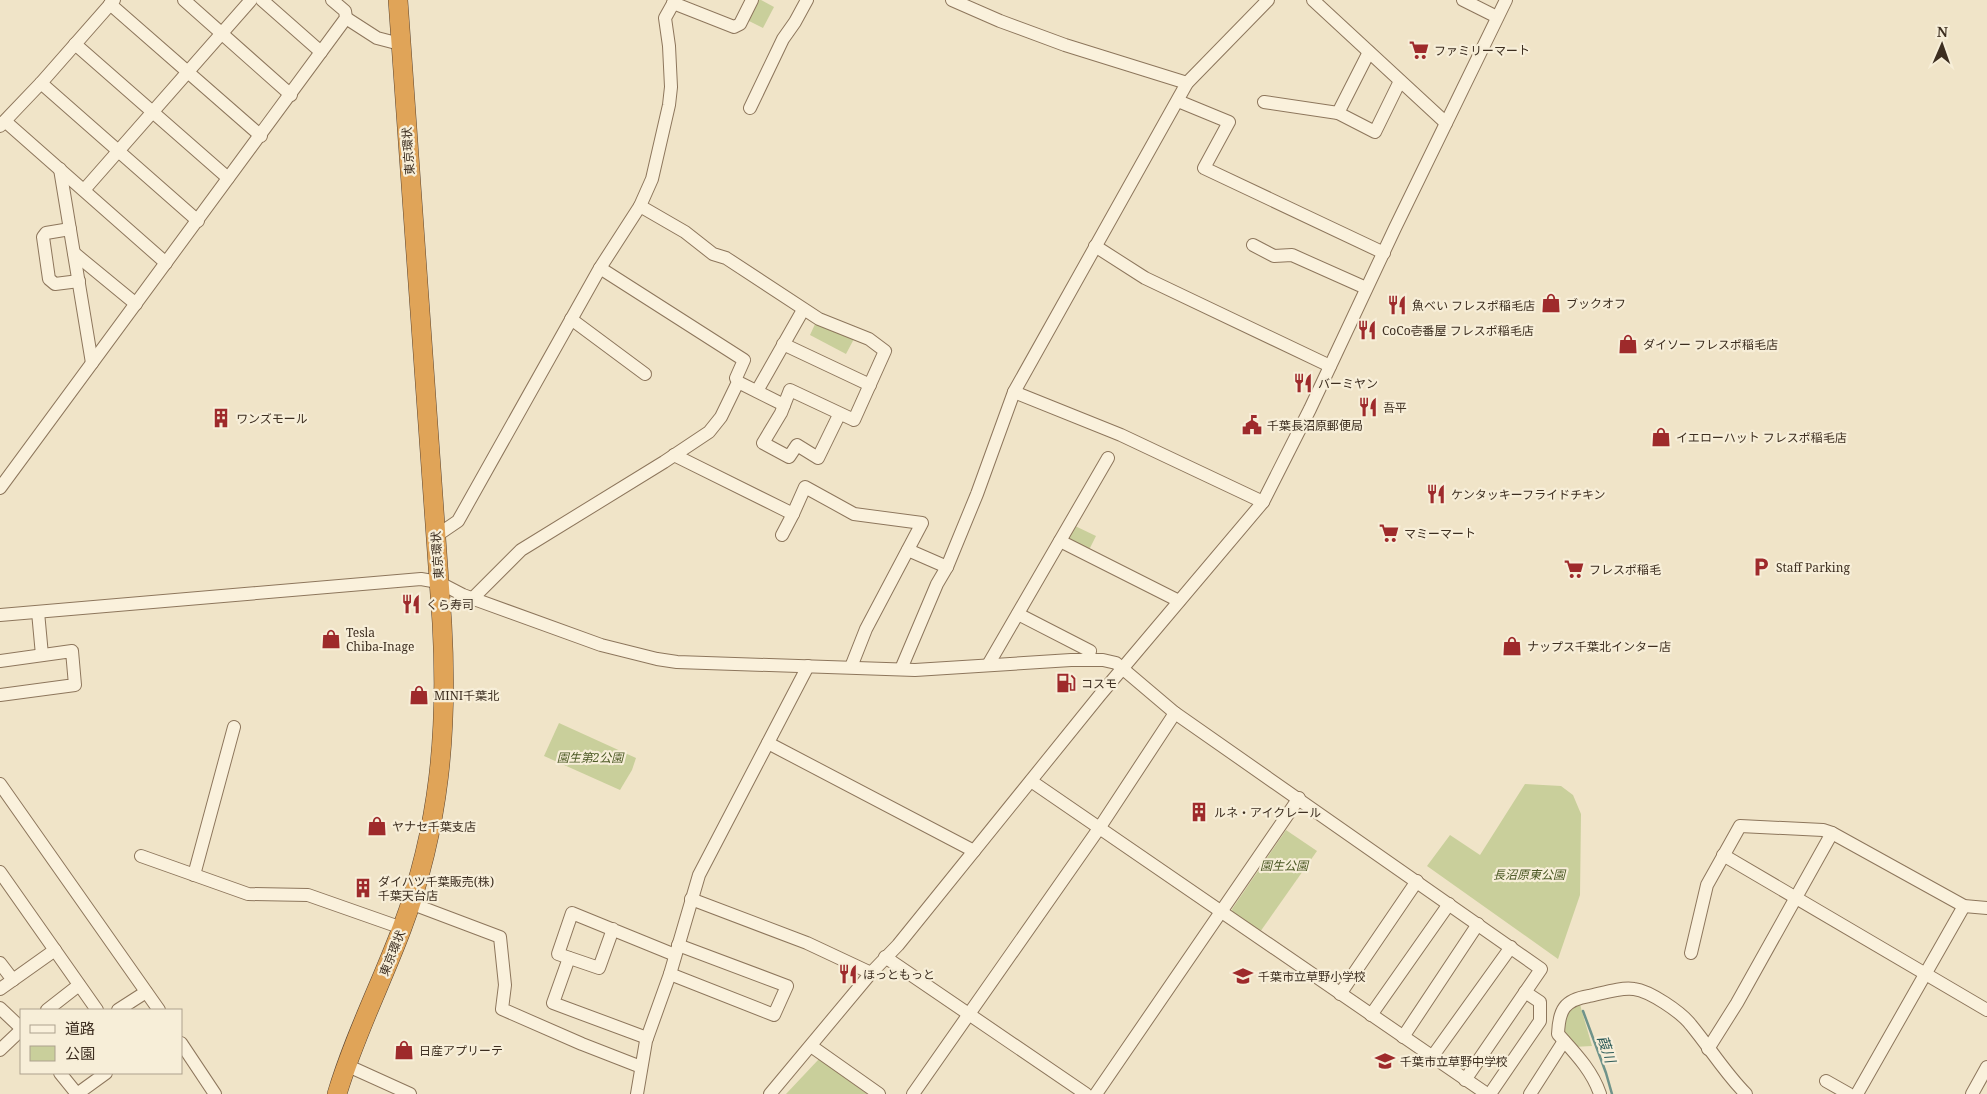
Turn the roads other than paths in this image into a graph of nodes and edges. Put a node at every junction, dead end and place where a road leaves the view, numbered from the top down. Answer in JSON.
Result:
{"nodes":[{"id":1,"x":184,"y":0,"type":"edge"},
{"id":2,"x":251,"y":0,"type":"edge"},
{"id":3,"x":262,"y":0,"type":"edge"},
{"id":4,"x":332,"y":0,"type":"edge"},
{"id":5,"x":398,"y":0,"type":"edge"},
{"id":6,"x":752,"y":0,"type":"edge"},
{"id":7,"x":807,"y":0,"type":"edge"},
{"id":8,"x":952,"y":0,"type":"edge"},
{"id":9,"x":1268,"y":0,"type":"edge"},
{"id":10,"x":1313,"y":0,"type":"edge"},
{"id":11,"x":1463,"y":0,"type":"edge"},
{"id":12,"x":1506,"y":0,"type":"edge"},
{"id":13,"x":674,"y":1,"type":"edge"},
{"id":14,"x":112,"y":2,"type":"edge"},
{"id":15,"x":1497,"y":17,"type":"junction"},
{"id":16,"x":346,"y":18,"type":"junction"},
{"id":17,"x":222,"y":34,"type":"junction"},
{"id":18,"x":75,"y":44,"type":"junction"},
{"id":19,"x":400,"y":44,"type":"junction"},
{"id":20,"x":321,"y":52,"type":"junction"},
{"id":21,"x":1369,"y":52,"type":"junction"},
{"id":22,"x":187,"y":73,"type":"junction"},
{"id":23,"x":1400,"y":81,"type":"junction"},
{"id":24,"x":41,"y":82,"type":"junction"},
{"id":25,"x":1187,"y":82,"type":"junction"},
{"id":26,"x":291,"y":94,"type":"junction"},
{"id":27,"x":1178,"y":101,"type":"junction"},
{"id":28,"x":1264,"y":102,"type":"dead end"},
{"id":29,"x":750,"y":108,"type":"dead end"},
{"id":30,"x":153,"y":112,"type":"junction"},
{"id":31,"x":1338,"y":113,"type":"junction"},
{"id":32,"x":1446,"y":123,"type":"junction"},
{"id":33,"x":3,"y":124,"type":"edge"},
{"id":34,"x":261,"y":136,"type":"junction"},
{"id":35,"x":118,"y":151,"type":"junction"},
{"id":36,"x":60,"y":169,"type":"junction"},
{"id":37,"x":228,"y":178,"type":"junction"},
{"id":38,"x":84,"y":190,"type":"junction"},
{"id":39,"x":640,"y":206,"type":"junction"},
{"id":40,"x":198,"y":221,"type":"junction"},
{"id":41,"x":70,"y":229,"type":"junction"},
{"id":42,"x":1254,"y":245,"type":"dead end"},
{"id":43,"x":1095,"y":246,"type":"junction"},
{"id":44,"x":74,"y":253,"type":"junction"},
{"id":45,"x":1384,"y":253,"type":"junction"},
{"id":46,"x":166,"y":263,"type":"junction"},
{"id":47,"x":600,"y":268,"type":"junction"},
{"id":48,"x":79,"y":281,"type":"junction"},
{"id":49,"x":1366,"y":288,"type":"junction"},
{"id":50,"x":136,"y":304,"type":"junction"},
{"id":51,"x":804,"y":310,"type":"junction"},
{"id":52,"x":570,"y":319,"type":"junction"},
{"id":53,"x":783,"y":344,"type":"junction"},
{"id":54,"x":92,"y":363,"type":"junction"},
{"id":55,"x":1330,"y":366,"type":"junction"},
{"id":56,"x":645,"y":374,"type":"dead end"},
{"id":57,"x":738,"y":382,"type":"junction"},
{"id":58,"x":870,"y":385,"type":"junction"},
{"id":59,"x":757,"y":391,"type":"junction"},
{"id":60,"x":1014,"y":392,"type":"junction"},
{"id":61,"x":784,"y":405,"type":"junction"},
{"id":62,"x":840,"y":414,"type":"junction"},
{"id":63,"x":674,"y":456,"type":"junction"},
{"id":64,"x":1108,"y":458,"type":"dead end"},
{"id":65,"x":1,"y":484,"type":"edge"},
{"id":66,"x":1263,"y":502,"type":"junction"},
{"id":67,"x":793,"y":514,"type":"junction"},
{"id":68,"x":782,"y":535,"type":"dead end"},
{"id":69,"x":436,"y":536,"type":"junction"},
{"id":70,"x":1060,"y":541,"type":"junction"},
{"id":71,"x":908,"y":550,"type":"junction"},
{"id":72,"x":947,"y":567,"type":"junction"},
{"id":73,"x":438,"y":582,"type":"junction"},
{"id":74,"x":472,"y":599,"type":"junction"},
{"id":75,"x":1179,"y":601,"type":"junction"},
{"id":76,"x":38,"y":612,"type":"junction"},
{"id":77,"x":1018,"y":614,"type":"junction"},
{"id":78,"x":0,"y":616,"type":"edge"},
{"id":79,"x":42,"y":655,"type":"junction"},
{"id":80,"x":1087,"y":660,"type":"junction"},
{"id":81,"x":0,"y":661,"type":"edge"},
{"id":82,"x":988,"y":665,"type":"junction"},
{"id":83,"x":808,"y":666,"type":"junction"},
{"id":84,"x":851,"y":667,"type":"junction"},
{"id":85,"x":1122,"y":668,"type":"junction"},
{"id":86,"x":900,"y":669,"type":"junction"},
{"id":87,"x":0,"y":695,"type":"edge"},
{"id":88,"x":1175,"y":713,"type":"junction"},
{"id":89,"x":234,"y":727,"type":"dead end"},
{"id":90,"x":768,"y":743,"type":"junction"},
{"id":91,"x":1031,"y":780,"type":"junction"},
{"id":92,"x":1,"y":787,"type":"edge"},
{"id":93,"x":1299,"y":798,"type":"junction"},
{"id":94,"x":1100,"y":827,"type":"junction"},
{"id":95,"x":1832,"y":833,"type":"junction"},
{"id":96,"x":974,"y":850,"type":"junction"},
{"id":97,"x":1723,"y":855,"type":"junction"},
{"id":98,"x":141,"y":856,"type":"dead end"},
{"id":99,"x":0,"y":872,"type":"edge"},
{"id":100,"x":194,"y":875,"type":"junction"},
{"id":101,"x":1417,"y":881,"type":"junction"},
{"id":102,"x":5,"y":889,"type":"edge"},
{"id":103,"x":1795,"y":898,"type":"junction"},
{"id":104,"x":691,"y":899,"type":"junction"},
{"id":105,"x":410,"y":904,"type":"junction"},
{"id":106,"x":1449,"y":904,"type":"junction"},
{"id":107,"x":1964,"y":906,"type":"junction"},
{"id":108,"x":1987,"y":908,"type":"edge"},
{"id":109,"x":1222,"y":912,"type":"junction"},
{"id":110,"x":1478,"y":924,"type":"junction"},
{"id":111,"x":402,"y":928,"type":"junction"},
{"id":112,"x":614,"y":929,"type":"junction"},
{"id":113,"x":1511,"y":947,"type":"junction"},
{"id":114,"x":55,"y":950,"type":"junction"},
{"id":115,"x":677,"y":950,"type":"junction"},
{"id":116,"x":1691,"y":953,"type":"dead end"},
{"id":117,"x":885,"y":957,"type":"junction"},
{"id":118,"x":569,"y":958,"type":"junction"},
{"id":119,"x":0,"y":963,"type":"edge"},
{"id":120,"x":871,"y":973,"type":"junction"},
{"id":121,"x":670,"y":974,"type":"junction"},
{"id":122,"x":1926,"y":974,"type":"junction"},
{"id":123,"x":13,"y":980,"type":"junction"},
{"id":124,"x":79,"y":985,"type":"junction"},
{"id":125,"x":0,"y":989,"type":"edge"},
{"id":126,"x":146,"y":992,"type":"junction"},
{"id":127,"x":1525,"y":992,"type":"junction"},
{"id":128,"x":1340,"y":994,"type":"junction"},
{"id":129,"x":0,"y":1008,"type":"edge"},
{"id":130,"x":47,"y":1009,"type":"edge"},
{"id":131,"x":96,"y":1009,"type":"edge"},
{"id":132,"x":120,"y":1009,"type":"edge"},
{"id":133,"x":158,"y":1009,"type":"edge"},
{"id":134,"x":1987,"y":1010,"type":"edge"},
{"id":135,"x":968,"y":1012,"type":"junction"},
{"id":136,"x":1371,"y":1015,"type":"junction"},
{"id":137,"x":20,"y":1028,"type":"edge"},
{"id":138,"x":20,"y":1030,"type":"edge"},
{"id":139,"x":1403,"y":1037,"type":"junction"},
{"id":140,"x":647,"y":1038,"type":"junction"},
{"id":141,"x":1564,"y":1041,"type":"junction"},
{"id":142,"x":182,"y":1044,"type":"edge"},
{"id":143,"x":811,"y":1046,"type":"junction"},
{"id":144,"x":0,"y":1050,"type":"edge"},
{"id":145,"x":1708,"y":1050,"type":"junction"},
{"id":146,"x":1432,"y":1057,"type":"junction"},
{"id":147,"x":346,"y":1065,"type":"junction"},
{"id":148,"x":641,"y":1067,"type":"junction"},
{"id":149,"x":1987,"y":1067,"type":"edge"},
{"id":150,"x":61,"y":1074,"type":"edge"},
{"id":151,"x":105,"y":1074,"type":"edge"},
{"id":152,"x":1465,"y":1080,"type":"junction"},
{"id":153,"x":1826,"y":1081,"type":"dead end"},
{"id":154,"x":1733,"y":1088,"type":"edge"},
{"id":155,"x":77,"y":1094,"type":"edge"},
{"id":156,"x":215,"y":1094,"type":"edge"},
{"id":157,"x":337,"y":1094,"type":"edge"},
{"id":158,"x":410,"y":1094,"type":"edge"},
{"id":159,"x":637,"y":1094,"type":"edge"},
{"id":160,"x":770,"y":1094,"type":"edge"},
{"id":161,"x":879,"y":1094,"type":"edge"},
{"id":162,"x":913,"y":1094,"type":"edge"},
{"id":163,"x":1086,"y":1094,"type":"edge"},
{"id":164,"x":1096,"y":1094,"type":"edge"},
{"id":165,"x":1488,"y":1094,"type":"edge"},
{"id":166,"x":1530,"y":1094,"type":"edge"},
{"id":167,"x":1600,"y":1094,"type":"edge"},
{"id":168,"x":1746,"y":1094,"type":"edge"},
{"id":169,"x":1849,"y":1094,"type":"edge"},
{"id":170,"x":1857,"y":1094,"type":"edge"},
{"id":171,"x":1972,"y":1094,"type":"edge"}],
"edges":[{"from":1,"to":17,"type":"street"},
{"from":2,"to":17,"type":"street"},
{"from":3,"to":20,"type":"street"},
{"from":4,"to":16,"type":"street"},
{"from":5,"to":19,"type":"highway","name":"東京環状"},
{"from":6,"to":13,"type":"street"},
{"from":7,"to":29,"type":"street"},
{"from":8,"to":25,"type":"street"},
{"from":9,"to":25,"type":"street"},
{"from":10,"to":21,"type":"street"},
{"from":11,"to":15,"type":"street"},
{"from":12,"to":15,"type":"street"},
{"from":13,"to":39,"type":"street"},
{"from":14,"to":18,"type":"street"},
{"from":14,"to":22,"type":"street"},
{"from":15,"to":32,"type":"street"},
{"from":16,"to":19,"type":"street"},
{"from":16,"to":20,"type":"street"},
{"from":17,"to":22,"type":"street"},
{"from":17,"to":26,"type":"street"},
{"from":18,"to":24,"type":"street"},
{"from":18,"to":30,"type":"street"},
{"from":19,"to":69,"type":"highway","name":"東京環状"},
{"from":20,"to":26,"type":"street"},
{"from":21,"to":23,"type":"street"},
{"from":21,"to":31,"type":"street"},
{"from":22,"to":30,"type":"street"},
{"from":22,"to":34,"type":"street"},
{"from":23,"to":31,"type":"street"},
{"from":23,"to":32,"type":"street"},
{"from":24,"to":33,"type":"street"},
{"from":24,"to":35,"type":"street"},
{"from":25,"to":27,"type":"street"},
{"from":26,"to":34,"type":"street"},
{"from":27,"to":43,"type":"street"},
{"from":27,"to":45,"type":"street"},
{"from":28,"to":31,"type":"street"},
{"from":30,"to":35,"type":"street"},
{"from":30,"to":37,"type":"street"},
{"from":32,"to":45,"type":"street"},
{"from":33,"to":36,"type":"street"},
{"from":34,"to":37,"type":"street"},
{"from":35,"to":38,"type":"street"},
{"from":35,"to":40,"type":"street"},
{"from":36,"to":38,"type":"street"},
{"from":36,"to":41,"type":"street"},
{"from":37,"to":40,"type":"street"},
{"from":38,"to":46,"type":"street"},
{"from":39,"to":47,"type":"street"},
{"from":39,"to":51,"type":"street"},
{"from":40,"to":46,"type":"street"},
{"from":41,"to":44,"type":"street"},
{"from":41,"to":48,"type":"street"},
{"from":42,"to":49,"type":"street"},
{"from":43,"to":55,"type":"street"},
{"from":43,"to":60,"type":"street"},
{"from":44,"to":48,"type":"street"},
{"from":44,"to":50,"type":"street"},
{"from":45,"to":49,"type":"street"},
{"from":46,"to":50,"type":"street"},
{"from":47,"to":52,"type":"street"},
{"from":47,"to":57,"type":"street"},
{"from":48,"to":54,"type":"street"},
{"from":49,"to":55,"type":"street"},
{"from":50,"to":54,"type":"street"},
{"from":51,"to":53,"type":"street"},
{"from":51,"to":58,"type":"street"},
{"from":52,"to":56,"type":"street"},
{"from":52,"to":69,"type":"street"},
{"from":53,"to":58,"type":"street"},
{"from":53,"to":59,"type":"street"},
{"from":54,"to":65,"type":"street"},
{"from":55,"to":66,"type":"street"},
{"from":57,"to":59,"type":"street"},
{"from":57,"to":63,"type":"street"},
{"from":58,"to":62,"type":"street"},
{"from":59,"to":61,"type":"street"},
{"from":60,"to":66,"type":"street"},
{"from":60,"to":72,"type":"street"},
{"from":61,"to":62,"type":"street"},
{"from":61,"to":62,"type":"street"},
{"from":63,"to":67,"type":"street"},
{"from":63,"to":74,"type":"street"},
{"from":64,"to":70,"type":"street"},
{"from":66,"to":75,"type":"street"},
{"from":67,"to":68,"type":"street"},
{"from":67,"to":71,"type":"street"},
{"from":69,"to":73,"type":"highway","name":"東京環状"},
{"from":70,"to":75,"type":"street"},
{"from":70,"to":77,"type":"street"},
{"from":71,"to":72,"type":"street"},
{"from":71,"to":84,"type":"street"},
{"from":72,"to":86,"type":"street"},
{"from":73,"to":74,"type":"street"},
{"from":73,"to":76,"type":"street"},
{"from":73,"to":105,"type":"highway","name":"東京環状"},
{"from":74,"to":83,"type":"street"},
{"from":75,"to":85,"type":"street"},
{"from":76,"to":78,"type":"street"},
{"from":76,"to":79,"type":"street"},
{"from":77,"to":80,"type":"street"},
{"from":77,"to":82,"type":"street"},
{"from":79,"to":81,"type":"street"},
{"from":79,"to":87,"type":"street"},
{"from":80,"to":82,"type":"street"},
{"from":80,"to":85,"type":"street"},
{"from":82,"to":86,"type":"street"},
{"from":83,"to":84,"type":"street"},
{"from":83,"to":90,"type":"street"},
{"from":84,"to":86,"type":"street"},
{"from":85,"to":88,"type":"street"},
{"from":85,"to":91,"type":"street"},
{"from":88,"to":93,"type":"street"},
{"from":88,"to":94,"type":"street"},
{"from":89,"to":100,"type":"street"},
{"from":90,"to":96,"type":"street"},
{"from":90,"to":104,"type":"street"},
{"from":91,"to":94,"type":"street"},
{"from":91,"to":96,"type":"street"},
{"from":92,"to":126,"type":"street"},
{"from":93,"to":101,"type":"street"},
{"from":93,"to":109,"type":"street"},
{"from":94,"to":109,"type":"street"},
{"from":94,"to":135,"type":"street"},
{"from":95,"to":97,"type":"street"},
{"from":95,"to":103,"type":"street"},
{"from":95,"to":107,"type":"street"},
{"from":96,"to":117,"type":"street"},
{"from":97,"to":103,"type":"street"},
{"from":97,"to":116,"type":"street"},
{"from":98,"to":100,"type":"street"},
{"from":99,"to":102,"type":"street"},
{"from":100,"to":111,"type":"street"},
{"from":101,"to":106,"type":"street"},
{"from":101,"to":128,"type":"street"},
{"from":102,"to":114,"type":"street"},
{"from":103,"to":122,"type":"street"},
{"from":103,"to":145,"type":"street"},
{"from":104,"to":115,"type":"street"},
{"from":104,"to":120,"type":"street"},
{"from":105,"to":111,"type":"highway","name":"東京環状"},
{"from":105,"to":148,"type":"street"},
{"from":106,"to":110,"type":"street"},
{"from":106,"to":136,"type":"street"},
{"from":107,"to":108,"type":"street"},
{"from":107,"to":122,"type":"street"},
{"from":109,"to":128,"type":"street"},
{"from":109,"to":164,"type":"street"},
{"from":110,"to":113,"type":"street"},
{"from":110,"to":139,"type":"street"},
{"from":111,"to":147,"type":"highway","name":"東京環状"},
{"from":112,"to":115,"type":"street"},
{"from":112,"to":118,"type":"street"},
{"from":112,"to":118,"type":"street"},
{"from":113,"to":127,"type":"street"},
{"from":113,"to":146,"type":"street"},
{"from":114,"to":123,"type":"street"},
{"from":114,"to":124,"type":"street"},
{"from":115,"to":121,"type":"street"},
{"from":115,"to":121,"type":"street"},
{"from":117,"to":120,"type":"street"},
{"from":117,"to":135,"type":"street"},
{"from":118,"to":140,"type":"street"},
{"from":119,"to":123,"type":"street"},
{"from":120,"to":143,"type":"street"},
{"from":121,"to":140,"type":"street"},
{"from":122,"to":134,"type":"street"},
{"from":122,"to":170,"type":"street"},
{"from":123,"to":125,"type":"street"},
{"from":124,"to":130,"type":"street"},
{"from":124,"to":131,"type":"street"},
{"from":126,"to":132,"type":"street"},
{"from":126,"to":133,"type":"street"},
{"from":127,"to":152,"type":"street"},
{"from":127,"to":165,"type":"street"},
{"from":128,"to":136,"type":"street"},
{"from":129,"to":137,"type":"street"},
{"from":135,"to":162,"type":"street"},
{"from":135,"to":163,"type":"street"},
{"from":136,"to":139,"type":"street"},
{"from":138,"to":144,"type":"street"},
{"from":139,"to":146,"type":"street"},
{"from":140,"to":148,"type":"street"},
{"from":141,"to":145,"type":"street"},
{"from":141,"to":166,"type":"street"},
{"from":141,"to":167,"type":"street"},
{"from":142,"to":156,"type":"street"},
{"from":143,"to":160,"type":"street"},
{"from":143,"to":161,"type":"street"},
{"from":145,"to":154,"type":"street"},
{"from":146,"to":152,"type":"street"},
{"from":147,"to":157,"type":"highway","name":"東京環状"},
{"from":147,"to":158,"type":"street"},
{"from":148,"to":159,"type":"street"},
{"from":149,"to":171,"type":"street"},
{"from":150,"to":155,"type":"street"},
{"from":151,"to":155,"type":"street"},
{"from":152,"to":165,"type":"street"},
{"from":153,"to":169,"type":"street"},
{"from":154,"to":168,"type":"street"}]}
